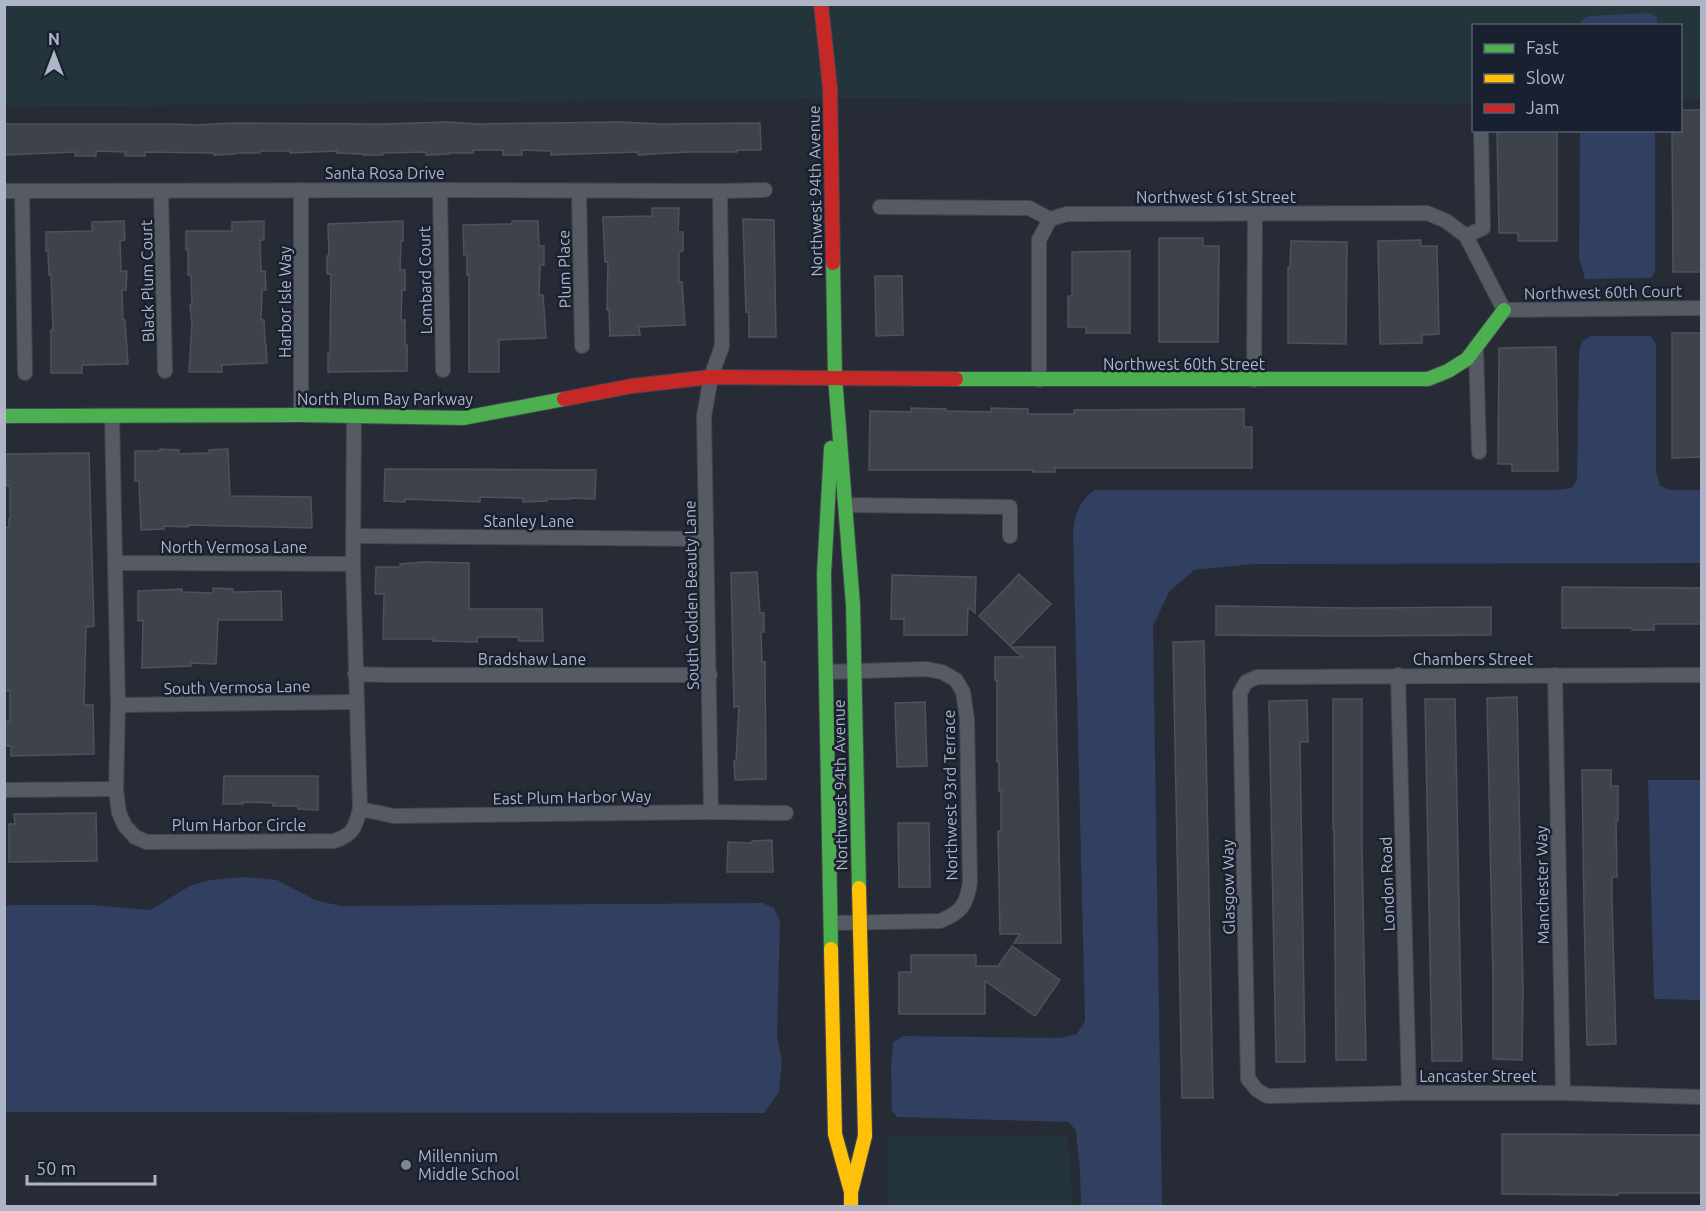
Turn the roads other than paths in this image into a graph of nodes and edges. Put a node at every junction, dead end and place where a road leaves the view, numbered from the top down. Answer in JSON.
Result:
{"nodes":[{"id":1,"x":821,"y":4,"type":"edge"},
{"id":2,"x":1481,"y":132,"type":"edge"},
{"id":3,"x":302,"y":190,"type":"junction"},
{"id":4,"x":440,"y":190,"type":"junction"},
{"id":5,"x":765,"y":190,"type":"dead end"},
{"id":6,"x":4,"y":191,"type":"edge"},
{"id":7,"x":22,"y":191,"type":"junction"},
{"id":8,"x":161,"y":191,"type":"junction"},
{"id":9,"x":579,"y":191,"type":"junction"},
{"id":10,"x":720,"y":191,"type":"junction"},
{"id":11,"x":880,"y":207,"type":"dead end"},
{"id":12,"x":1255,"y":214,"type":"junction"},
{"id":13,"x":1050,"y":219,"type":"junction"},
{"id":14,"x":1466,"y":236,"type":"junction"},
{"id":15,"x":1701,"y":308,"type":"edge"},
{"id":16,"x":1504,"y":310,"type":"junction"},
{"id":17,"x":582,"y":346,"type":"dead end"},
{"id":18,"x":1476,"y":347,"type":"junction"},
{"id":19,"x":443,"y":370,"type":"dead end"},
{"id":20,"x":165,"y":371,"type":"dead end"},
{"id":21,"x":25,"y":374,"type":"dead end"},
{"id":22,"x":835,"y":376,"type":"junction"},
{"id":23,"x":711,"y":377,"type":"junction"},
{"id":24,"x":1039,"y":380,"type":"junction"},
{"id":25,"x":1254,"y":380,"type":"junction"},
{"id":26,"x":301,"y":415,"type":"junction"},
{"id":27,"x":4,"y":416,"type":"edge"},
{"id":28,"x":111,"y":416,"type":"junction"},
{"id":29,"x":354,"y":416,"type":"junction"},
{"id":30,"x":1479,"y":452,"type":"dead end"},
{"id":31,"x":846,"y":505,"type":"junction"},
{"id":32,"x":353,"y":536,"type":"junction"},
{"id":33,"x":1010,"y":536,"type":"dead end"},
{"id":34,"x":705,"y":539,"type":"junction"},
{"id":35,"x":115,"y":563,"type":"junction"},
{"id":36,"x":353,"y":564,"type":"junction"},
{"id":37,"x":855,"y":671,"type":"junction"},
{"id":38,"x":826,"y":672,"type":"junction"},
{"id":39,"x":355,"y":674,"type":"junction"},
{"id":40,"x":710,"y":675,"type":"junction"},
{"id":41,"x":1398,"y":675,"type":"junction"},
{"id":42,"x":1555,"y":675,"type":"junction"},
{"id":43,"x":1701,"y":675,"type":"edge"},
{"id":44,"x":1246,"y":682,"type":"joint"},
{"id":45,"x":356,"y":702,"type":"junction"},
{"id":46,"x":118,"y":705,"type":"junction"},
{"id":47,"x":116,"y":789,"type":"junction"},
{"id":48,"x":4,"y":790,"type":"edge"},
{"id":49,"x":360,"y":809,"type":"junction"},
{"id":50,"x":711,"y":812,"type":"junction"},
{"id":51,"x":786,"y":813,"type":"dead end"},
{"id":52,"x":860,"y":922,"type":"junction"},
{"id":53,"x":831,"y":923,"type":"junction"},
{"id":54,"x":1257,"y":1089,"type":"joint"},
{"id":55,"x":1409,"y":1093,"type":"junction"},
{"id":56,"x":1563,"y":1094,"type":"junction"},
{"id":57,"x":1701,"y":1097,"type":"edge"},
{"id":58,"x":851,"y":1199,"type":"edge"}],
"edges":[{"from":1,"to":22,"type":"street","name":"Northwest 94th Avenue"},
{"from":2,"to":14,"type":"street"},
{"from":3,"to":4,"type":"street","name":"Santa Rosa Drive"},
{"from":3,"to":8,"type":"street","name":"Santa Rosa Drive"},
{"from":3,"to":26,"type":"street","name":"Harbor Isle Way"},
{"from":4,"to":9,"type":"street","name":"Santa Rosa Drive"},
{"from":4,"to":19,"type":"street","name":"Lombard Court"},
{"from":5,"to":10,"type":"street","name":"Santa Rosa Drive"},
{"from":6,"to":7,"type":"street","name":"Santa Rosa Drive"},
{"from":7,"to":8,"type":"street","name":"Santa Rosa Drive"},
{"from":7,"to":21,"type":"street"},
{"from":8,"to":20,"type":"street","name":"Black Plum Court"},
{"from":9,"to":10,"type":"street","name":"Santa Rosa Drive"},
{"from":9,"to":17,"type":"street","name":"Plum Place"},
{"from":10,"to":23,"type":"street","name":"South Golden Beauty Lane"},
{"from":11,"to":13,"type":"street"},
{"from":12,"to":13,"type":"street","name":"Northwest 61st Street"},
{"from":12,"to":14,"type":"street","name":"Northwest 61st Street"},
{"from":12,"to":25,"type":"street"},
{"from":13,"to":24,"type":"street"},
{"from":14,"to":16,"type":"street","name":"Northwest 61st Street"},
{"from":15,"to":16,"type":"street","name":"Northwest 60th Court"},
{"from":16,"to":18,"type":"street","name":"Northwest 60th Street"},
{"from":18,"to":25,"type":"street","name":"Northwest 60th Street"},
{"from":18,"to":30,"type":"street"},
{"from":22,"to":23,"type":"street","name":"North Plum Bay Parkway"},
{"from":22,"to":24,"type":"street","name":"Northwest 60th Street"},
{"from":22,"to":31,"type":"street","name":"Northwest 94th Avenue"},
{"from":22,"to":38,"type":"street","name":"Northwest 94th Avenue"},
{"from":23,"to":29,"type":"street","name":"North Plum Bay Parkway"},
{"from":23,"to":34,"type":"street","name":"South Golden Beauty Lane"},
{"from":24,"to":25,"type":"street","name":"Northwest 60th Street"},
{"from":26,"to":28,"type":"street","name":"North Plum Bay Parkway"},
{"from":26,"to":29,"type":"street","name":"North Plum Bay Parkway"},
{"from":27,"to":28,"type":"street","name":"North Plum Bay Parkway"},
{"from":28,"to":35,"type":"street","name":"Plum Harbor Circle"},
{"from":29,"to":32,"type":"street","name":"Plum Harbor Circle"},
{"from":31,"to":33,"type":"street"},
{"from":31,"to":37,"type":"street","name":"Northwest 94th Avenue"},
{"from":32,"to":34,"type":"street","name":"Stanley Lane"},
{"from":32,"to":36,"type":"street","name":"Plum Harbor Circle"},
{"from":34,"to":40,"type":"street","name":"South Golden Beauty Lane"},
{"from":35,"to":36,"type":"street","name":"North Vermosa Lane"},
{"from":35,"to":46,"type":"street","name":"Plum Harbor Circle"},
{"from":36,"to":39,"type":"street","name":"Plum Harbor Circle"},
{"from":37,"to":38,"type":"street","name":"Northwest 93rd Terrace"},
{"from":37,"to":52,"type":"street","name":"Northwest 94th Avenue"},
{"from":37,"to":52,"type":"street","name":"Northwest 93rd Terrace"},
{"from":38,"to":53,"type":"street","name":"Northwest 94th Avenue"},
{"from":39,"to":40,"type":"street","name":"Bradshaw Lane"},
{"from":39,"to":45,"type":"street","name":"Plum Harbor Circle"},
{"from":40,"to":50,"type":"street","name":"South Golden Beauty Lane"},
{"from":41,"to":42,"type":"street","name":"Chambers Street"},
{"from":41,"to":44,"type":"street","name":"Chambers Street"},
{"from":41,"to":55,"type":"street","name":"London Road"},
{"from":42,"to":43,"type":"street","name":"Chambers Street"},
{"from":42,"to":56,"type":"street","name":"Manchester Way"},
{"from":44,"to":54,"type":"street","name":"Glasgow Way"},
{"from":45,"to":46,"type":"street","name":"South Vermosa Lane"},
{"from":45,"to":49,"type":"street","name":"Plum Harbor Circle"},
{"from":46,"to":47,"type":"street","name":"Plum Harbor Circle"},
{"from":47,"to":48,"type":"street"},
{"from":47,"to":49,"type":"street","name":"Plum Harbor Circle"},
{"from":49,"to":50,"type":"street","name":"East Plum Harbor Way"},
{"from":50,"to":51,"type":"street","name":"East Plum Harbor Way"},
{"from":52,"to":53,"type":"street","name":"Northwest 93rd Terrace"},
{"from":52,"to":58,"type":"street","name":"Northwest 94th Avenue"},
{"from":53,"to":58,"type":"street","name":"Northwest 94th Avenue"},
{"from":54,"to":55,"type":"street","name":"Lancaster Street"},
{"from":55,"to":56,"type":"street","name":"Lancaster Street"},
{"from":56,"to":57,"type":"street","name":"Lancaster Street"}]}
